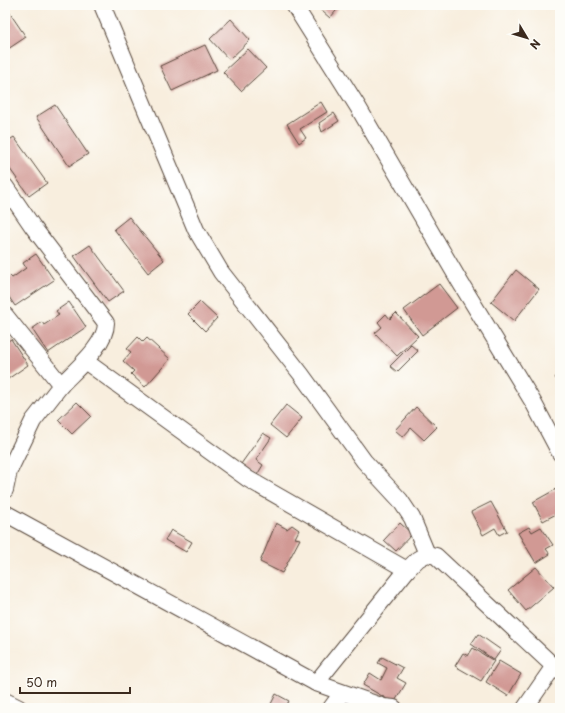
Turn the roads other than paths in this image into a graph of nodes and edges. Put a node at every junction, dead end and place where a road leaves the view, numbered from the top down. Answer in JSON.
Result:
{"nodes":[{"id":1,"x":102,"y":5,"type":"edge"},
{"id":2,"x":294,"y":5,"type":"edge"},
{"id":3,"x":5,"y":186,"type":"edge"},
{"id":4,"x":5,"y":315,"type":"edge"},
{"id":5,"x":85,"y":360,"type":"junction"},
{"id":6,"x":61,"y":385,"type":"junction"},
{"id":7,"x":560,"y":453,"type":"edge"},
{"id":8,"x":7,"y":464,"type":"edge"},
{"id":9,"x":5,"y":490,"type":"edge"},
{"id":10,"x":5,"y":513,"type":"edge"},
{"id":11,"x":427,"y":554,"type":"junction"},
{"id":12,"x":407,"y":570,"type":"junction"},
{"id":13,"x":557,"y":669,"type":"edge"},
{"id":14,"x":316,"y":684,"type":"junction"},
{"id":15,"x":342,"y":693,"type":"junction"},
{"id":16,"x":5,"y":701,"type":"edge"},
{"id":17,"x":19,"y":708,"type":"edge"},
{"id":18,"x":331,"y":708,"type":"edge"},
{"id":19,"x":394,"y":708,"type":"edge"},
{"id":20,"x":525,"y":708,"type":"edge"}],
"edges":[{"from":1,"to":11,"type":"street"},
{"from":2,"to":7,"type":"street"},
{"from":3,"to":5,"type":"street"},
{"from":4,"to":6,"type":"street"},
{"from":5,"to":6,"type":"street"},
{"from":5,"to":12,"type":"street"},
{"from":6,"to":8,"type":"street"},
{"from":8,"to":9,"type":"street"},
{"from":10,"to":14,"type":"street"},
{"from":11,"to":12,"type":"street"},
{"from":11,"to":13,"type":"street"},
{"from":12,"to":14,"type":"street"},
{"from":13,"to":20,"type":"street"},
{"from":14,"to":15,"type":"street"},
{"from":15,"to":18,"type":"street"},
{"from":15,"to":19,"type":"street"},
{"from":16,"to":17,"type":"street"}]}
